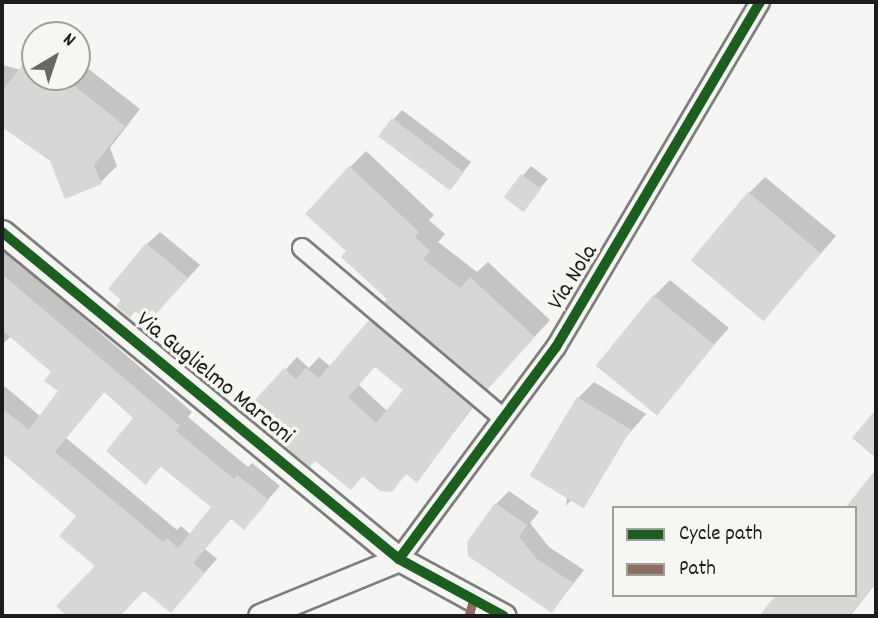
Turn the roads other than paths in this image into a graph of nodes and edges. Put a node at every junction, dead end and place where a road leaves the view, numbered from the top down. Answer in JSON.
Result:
{"nodes":[{"id":1,"x":760,"y":2,"type":"edge"},
{"id":2,"x":2,"y":232,"type":"edge"},
{"id":3,"x":302,"y":248,"type":"dead end"},
{"id":4,"x":503,"y":418,"type":"junction"},
{"id":5,"x":399,"y":559,"type":"junction"},
{"id":6,"x":260,"y":616,"type":"edge"},
{"id":7,"x":504,"y":616,"type":"edge"}],
"edges":[{"from":1,"to":4,"type":"street","name":"Via Nola"},
{"from":2,"to":5,"type":"street","name":"Via Guglielmo Marconi"},
{"from":3,"to":4,"type":"street"},
{"from":4,"to":5,"type":"street","name":"Via Nola"},
{"from":5,"to":6,"type":"street"},
{"from":5,"to":7,"type":"street","name":"Via Guglielmo Marconi"}]}
